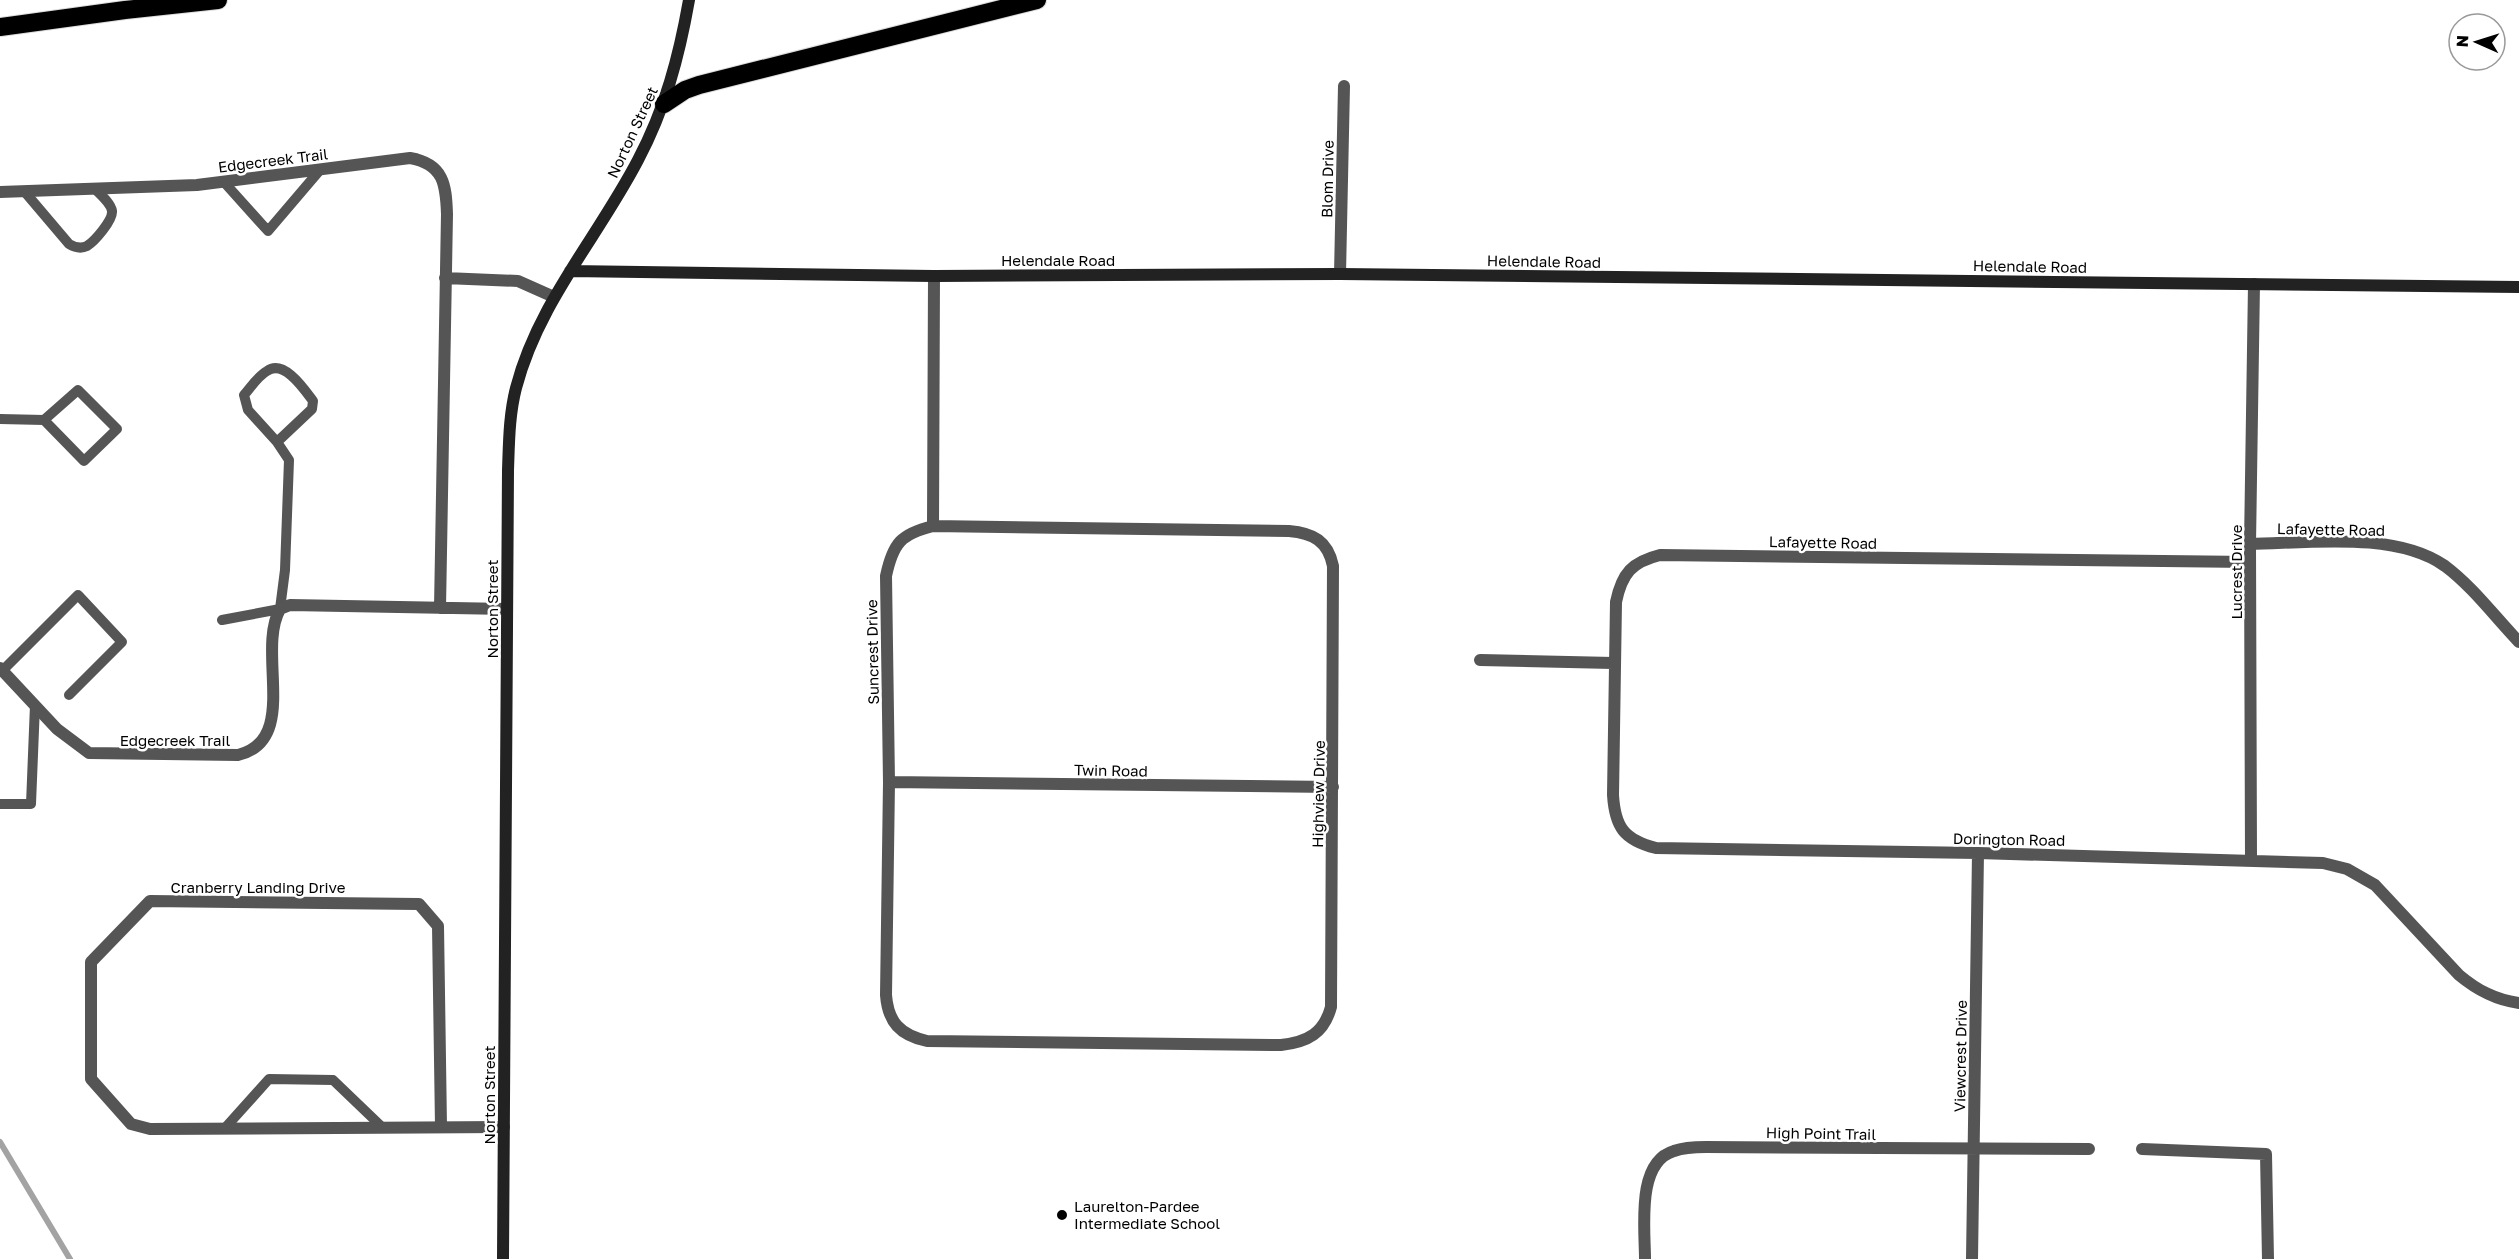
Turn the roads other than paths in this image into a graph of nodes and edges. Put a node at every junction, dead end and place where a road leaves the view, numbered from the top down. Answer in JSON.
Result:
{"nodes":[{"id":1,"x":218,"y":0,"type":"edge"},
{"id":2,"x":689,"y":0,"type":"edge"},
{"id":3,"x":1037,"y":0,"type":"edge"},
{"id":4,"x":0,"y":27,"type":"edge"},
{"id":5,"x":1344,"y":86,"type":"dead end"},
{"id":6,"x":664,"y":104,"type":"junction"},
{"id":7,"x":320,"y":170,"type":"junction"},
{"id":8,"x":223,"y":182,"type":"junction"},
{"id":9,"x":94,"y":188,"type":"junction"},
{"id":10,"x":24,"y":191,"type":"junction"},
{"id":11,"x":0,"y":192,"type":"edge"},
{"id":12,"x":570,"y":271,"type":"junction"},
{"id":13,"x":1340,"y":273,"type":"junction"},
{"id":14,"x":934,"y":276,"type":"junction"},
{"id":15,"x":445,"y":278,"type":"junction"},
{"id":16,"x":2254,"y":284,"type":"junction"},
{"id":17,"x":2519,"y":286,"type":"edge"},
{"id":18,"x":554,"y":297,"type":"junction"},
{"id":19,"x":0,"y":419,"type":"edge"},
{"id":20,"x":44,"y":420,"type":"junction"},
{"id":21,"x":277,"y":442,"type":"junction"},
{"id":22,"x":933,"y":526,"type":"junction"},
{"id":23,"x":2250,"y":544,"type":"junction"},
{"id":24,"x":2250,"y":562,"type":"junction"},
{"id":25,"x":440,"y":608,"type":"junction"},
{"id":26,"x":280,"y":609,"type":"junction"},
{"id":27,"x":507,"y":609,"type":"junction"},
{"id":28,"x":222,"y":621,"type":"dead end"},
{"id":29,"x":2519,"y":642,"type":"edge"},
{"id":30,"x":1480,"y":660,"type":"dead end"},
{"id":31,"x":1613,"y":663,"type":"junction"},
{"id":32,"x":1,"y":670,"type":"edge"},
{"id":33,"x":69,"y":695,"type":"dead end"},
{"id":34,"x":35,"y":705,"type":"junction"},
{"id":35,"x":889,"y":782,"type":"junction"},
{"id":36,"x":1333,"y":787,"type":"junction"},
{"id":37,"x":0,"y":804,"type":"edge"},
{"id":38,"x":1978,"y":853,"type":"junction"},
{"id":39,"x":2251,"y":860,"type":"junction"},
{"id":40,"x":2519,"y":1003,"type":"edge"},
{"id":41,"x":916,"y":1038,"type":"joint"},
{"id":42,"x":441,"y":1126,"type":"junction"},
{"id":43,"x":382,"y":1127,"type":"junction"},
{"id":44,"x":504,"y":1127,"type":"junction"},
{"id":45,"x":225,"y":1128,"type":"junction"},
{"id":46,"x":1973,"y":1149,"type":"junction"},
{"id":47,"x":2089,"y":1149,"type":"dead end"},
{"id":48,"x":2142,"y":1149,"type":"dead end"},
{"id":49,"x":503,"y":1259,"type":"edge"},
{"id":50,"x":1645,"y":1259,"type":"edge"},
{"id":51,"x":1972,"y":1259,"type":"edge"},
{"id":52,"x":2268,"y":1259,"type":"edge"}],
"edges":[{"from":1,"to":4,"type":"highway"},
{"from":2,"to":6,"type":"street","name":"Norton Street"},
{"from":3,"to":6,"type":"highway"},
{"from":5,"to":13,"type":"street","name":"Blom Drive"},
{"from":6,"to":12,"type":"street","name":"Norton Street"},
{"from":7,"to":8,"type":"street","name":"Edgecreek Trail"},
{"from":7,"to":8,"type":"lane"},
{"from":7,"to":15,"type":"street","name":"Edgecreek Trail"},
{"from":8,"to":9,"type":"street","name":"Edgecreek Trail"},
{"from":9,"to":10,"type":"street","name":"Edgecreek Trail"},
{"from":9,"to":10,"type":"lane"},
{"from":10,"to":11,"type":"street","name":"Edgecreek Trail"},
{"from":12,"to":14,"type":"street","name":"Helendale Road"},
{"from":12,"to":18,"type":"street","name":"Norton Street"},
{"from":13,"to":14,"type":"street","name":"Helendale Road"},
{"from":13,"to":16,"type":"street","name":"Helendale Road"},
{"from":14,"to":22,"type":"street"},
{"from":15,"to":18,"type":"street"},
{"from":15,"to":25,"type":"street","name":"Edgecreek Trail"},
{"from":16,"to":17,"type":"street","name":"Helendale Road"},
{"from":16,"to":23,"type":"street","name":"Lucrest Drive"},
{"from":18,"to":27,"type":"street","name":"Norton Street"},
{"from":19,"to":20,"type":"lane"},
{"from":20,"to":20,"type":"lane"},
{"from":21,"to":21,"type":"lane"},
{"from":21,"to":26,"type":"lane"},
{"from":22,"to":35,"type":"street","name":"Suncrest Drive"},
{"from":22,"to":36,"type":"street","name":"Highview Drive"},
{"from":23,"to":24,"type":"street","name":"Lucrest Drive"},
{"from":23,"to":29,"type":"street","name":"Lafayette Road"},
{"from":24,"to":31,"type":"street","name":"Lafayette Road"},
{"from":24,"to":39,"type":"street","name":"Lucrest Drive"},
{"from":25,"to":26,"type":"street"},
{"from":25,"to":27,"type":"street"},
{"from":26,"to":28,"type":"lane"},
{"from":26,"to":34,"type":"street","name":"Edgecreek Trail"},
{"from":27,"to":44,"type":"street","name":"Norton Street"},
{"from":30,"to":31,"type":"street"},
{"from":31,"to":38,"type":"street","name":"Dorington Road"},
{"from":32,"to":33,"type":"lane"},
{"from":32,"to":34,"type":"street","name":"Edgecreek Trail"},
{"from":34,"to":37,"type":"lane"},
{"from":35,"to":36,"type":"street","name":"Twin Road"},
{"from":35,"to":41,"type":"street","name":"Suncrest Drive"},
{"from":36,"to":41,"type":"street","name":"Highview Drive"},
{"from":38,"to":39,"type":"street","name":"Dorington Road"},
{"from":38,"to":46,"type":"street","name":"Viewcrest Drive"},
{"from":39,"to":40,"type":"street","name":"Dorington Road"},
{"from":42,"to":43,"type":"street","name":"Cranberry Landing Drive"},
{"from":42,"to":44,"type":"street","name":"Cranberry Landing Drive"},
{"from":42,"to":45,"type":"street","name":"Cranberry Landing Drive"},
{"from":43,"to":45,"type":"street","name":"Cranberry Landing Drive"},
{"from":43,"to":45,"type":"lane"},
{"from":44,"to":49,"type":"street","name":"Norton Street"},
{"from":46,"to":47,"type":"street","name":"High Point Trail"},
{"from":46,"to":50,"type":"street","name":"High Point Trail"},
{"from":46,"to":51,"type":"street","name":"Viewcrest Drive"},
{"from":48,"to":52,"type":"street"}]}
